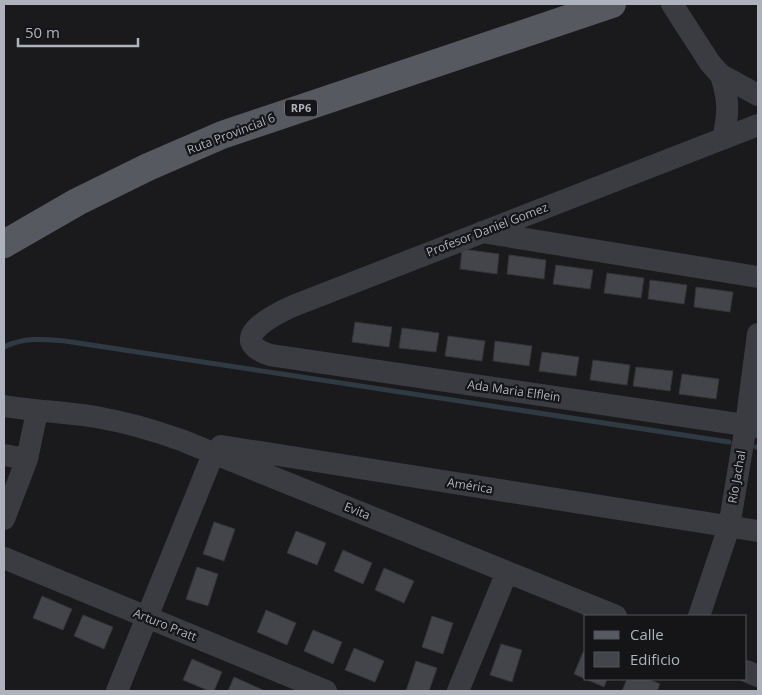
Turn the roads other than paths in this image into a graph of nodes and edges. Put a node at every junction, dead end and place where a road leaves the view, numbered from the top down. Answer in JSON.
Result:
{"nodes":[{"id":1,"x":612,"y":4,"type":"edge"},
{"id":2,"x":672,"y":4,"type":"edge"},
{"id":3,"x":721,"y":75,"type":"junction"},
{"id":4,"x":758,"y":95,"type":"edge"},
{"id":5,"x":758,"y":125,"type":"edge"},
{"id":6,"x":723,"y":138,"type":"junction"},
{"id":7,"x":481,"y":232,"type":"junction"},
{"id":8,"x":4,"y":244,"type":"edge"},
{"id":9,"x":758,"y":277,"type":"edge"},
{"id":10,"x":758,"y":334,"type":"edge"},
{"id":11,"x":270,"y":354,"type":"joint"},
{"id":12,"x":4,"y":406,"type":"edge"},
{"id":13,"x":36,"y":412,"type":"junction"},
{"id":14,"x":752,"y":426,"type":"edge"},
{"id":15,"x":181,"y":440,"type":"junction"},
{"id":16,"x":214,"y":452,"type":"junction"},
{"id":17,"x":4,"y":455,"type":"edge"},
{"id":18,"x":27,"y":459,"type":"junction"},
{"id":19,"x":4,"y":519,"type":"edge"},
{"id":20,"x":729,"y":527,"type":"junction"},
{"id":21,"x":758,"y":531,"type":"edge"},
{"id":22,"x":4,"y":558,"type":"edge"},
{"id":23,"x":507,"y":572,"type":"junction"},
{"id":24,"x":614,"y":615,"type":"edge"},
{"id":25,"x":699,"y":615,"type":"edge"},
{"id":26,"x":147,"y":618,"type":"junction"},
{"id":27,"x":292,"y":685,"type":"edge"},
{"id":28,"x":116,"y":691,"type":"edge"},
{"id":29,"x":326,"y":691,"type":"edge"},
{"id":30,"x":458,"y":691,"type":"edge"}],
"edges":[{"from":1,"to":8,"type":"main road","name":"Ruta Provincial 6","number":"RP6"},
{"from":2,"to":3,"type":"street"},
{"from":3,"to":4,"type":"street"},
{"from":3,"to":6,"type":"street"},
{"from":5,"to":6,"type":"street","name":"Profesor Daniel Gomez"},
{"from":6,"to":7,"type":"street","name":"Profesor Daniel Gomez"},
{"from":7,"to":9,"type":"street"},
{"from":7,"to":11,"type":"street","name":"Profesor Daniel Gomez"},
{"from":10,"to":14,"type":"street","name":"Río Jachal"},
{"from":11,"to":14,"type":"street","name":"Ada Maria Elflein"},
{"from":12,"to":13,"type":"street"},
{"from":13,"to":15,"type":"street","name":"Evita"},
{"from":13,"to":18,"type":"street"},
{"from":14,"to":20,"type":"street","name":"Río Jachal"},
{"from":15,"to":16,"type":"street","name":"Evita"},
{"from":15,"to":20,"type":"street","name":"América"},
{"from":16,"to":23,"type":"street","name":"Evita"},
{"from":16,"to":26,"type":"street"},
{"from":17,"to":18,"type":"street"},
{"from":18,"to":19,"type":"street"},
{"from":20,"to":21,"type":"street","name":"América"},
{"from":20,"to":25,"type":"street","name":"Río Jachal"},
{"from":22,"to":26,"type":"street","name":"Arturo Pratt"},
{"from":23,"to":24,"type":"street","name":"Evita"},
{"from":23,"to":30,"type":"street"},
{"from":26,"to":27,"type":"street","name":"Arturo Pratt"},
{"from":26,"to":28,"type":"street"},
{"from":27,"to":29,"type":"street","name":"Arturo Pratt"}]}
